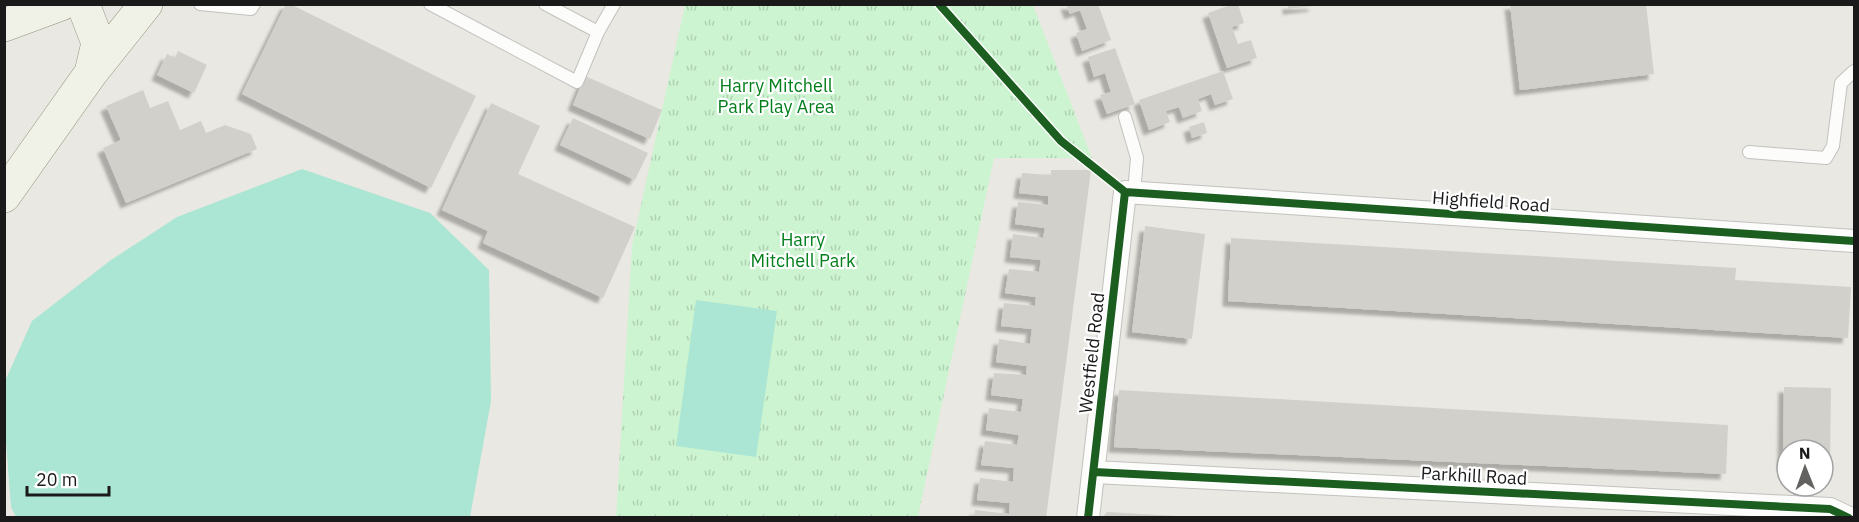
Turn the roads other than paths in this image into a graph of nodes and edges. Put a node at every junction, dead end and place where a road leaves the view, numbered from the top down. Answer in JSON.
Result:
{"nodes":[{"id":1,"x":61,"y":4,"type":"edge"},
{"id":2,"x":83,"y":4,"type":"edge"},
{"id":3,"x":146,"y":4,"type":"edge"},
{"id":4,"x":200,"y":4,"type":"edge"},
{"id":5,"x":254,"y":4,"type":"edge"},
{"id":6,"x":430,"y":4,"type":"edge"},
{"id":7,"x":545,"y":4,"type":"edge"},
{"id":8,"x":614,"y":4,"type":"edge"},
{"id":9,"x":4,"y":25,"type":"edge"},
{"id":10,"x":598,"y":32,"type":"junction"},
{"id":11,"x":1854,"y":71,"type":"edge"},
{"id":12,"x":91,"y":73,"type":"junction"},
{"id":13,"x":1125,"y":117,"type":"dead end"},
{"id":14,"x":1749,"y":152,"type":"dead end"},
{"id":15,"x":1129,"y":193,"type":"junction"},
{"id":16,"x":4,"y":196,"type":"edge"},
{"id":17,"x":1854,"y":241,"type":"edge"},
{"id":18,"x":1095,"y":472,"type":"junction"},
{"id":19,"x":1088,"y":518,"type":"edge"},
{"id":20,"x":1849,"y":518,"type":"edge"}],
"edges":[{"from":1,"to":9,"type":"street"},
{"from":2,"to":12,"type":"street"},
{"from":3,"to":12,"type":"street"},
{"from":4,"to":5,"type":"lane"},
{"from":6,"to":10,"type":"lane"},
{"from":7,"to":10,"type":"lane"},
{"from":8,"to":10,"type":"lane"},
{"from":11,"to":14,"type":"lane"},
{"from":12,"to":16,"type":"street"},
{"from":13,"to":15,"type":"lane"},
{"from":15,"to":17,"type":"street","name":"Highfield Road"},
{"from":15,"to":18,"type":"street","name":"Westfield Road"},
{"from":18,"to":19,"type":"street","name":"Westfield Road"},
{"from":18,"to":20,"type":"street","name":"Parkhill Road"}]}
